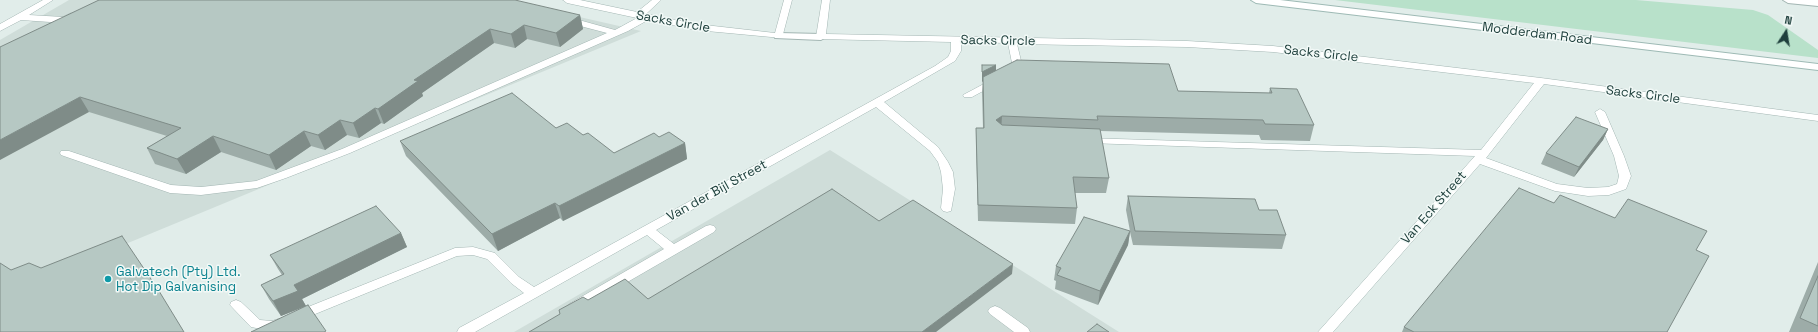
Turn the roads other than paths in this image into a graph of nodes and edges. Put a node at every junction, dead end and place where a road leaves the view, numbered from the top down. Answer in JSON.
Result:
{"nodes":[{"id":1,"x":49,"y":0,"type":"edge"},
{"id":2,"x":567,"y":0,"type":"edge"},
{"id":3,"x":657,"y":0,"type":"edge"},
{"id":4,"x":788,"y":0,"type":"edge"},
{"id":5,"x":826,"y":0,"type":"edge"},
{"id":6,"x":1256,"y":0,"type":"edge"},
{"id":7,"x":1788,"y":0,"type":"edge"},
{"id":8,"x":1818,"y":3,"type":"edge"},
{"id":9,"x":81,"y":12,"type":"edge"},
{"id":10,"x":19,"y":17,"type":"junction"},
{"id":11,"x":642,"y":17,"type":"junction"},
{"id":12,"x":562,"y":19,"type":"edge"},
{"id":13,"x":65,"y":20,"type":"junction"},
{"id":14,"x":52,"y":27,"type":"edge"},
{"id":15,"x":0,"y":28,"type":"edge"},
{"id":16,"x":616,"y":33,"type":"junction"},
{"id":17,"x":780,"y":36,"type":"junction"},
{"id":18,"x":821,"y":37,"type":"junction"},
{"id":19,"x":956,"y":40,"type":"junction"},
{"id":20,"x":1012,"y":41,"type":"junction"},
{"id":21,"x":1818,"y":67,"type":"edge"},
{"id":22,"x":1034,"y":68,"type":"edge"},
{"id":23,"x":1012,"y":72,"type":"junction"},
{"id":24,"x":1541,"y":81,"type":"junction"},
{"id":25,"x":968,"y":96,"type":"dead end"},
{"id":26,"x":877,"y":102,"type":"junction"},
{"id":27,"x":1600,"y":112,"type":"dead end"},
{"id":28,"x":1818,"y":118,"type":"edge"},
{"id":29,"x":1079,"y":139,"type":"edge"},
{"id":30,"x":64,"y":153,"type":"dead end"},
{"id":31,"x":1481,"y":156,"type":"junction"},
{"id":32,"x":947,"y":208,"type":"dead end"},
{"id":33,"x":710,"y":229,"type":"dead end"},
{"id":34,"x":648,"y":230,"type":"junction"},
{"id":35,"x":673,"y":250,"type":"junction"},
{"id":36,"x":534,"y":293,"type":"junction"},
{"id":37,"x":236,"y":304,"type":"dead end"},
{"id":38,"x":995,"y":311,"type":"dead end"},
{"id":39,"x":563,"y":313,"type":"edge"},
{"id":40,"x":464,"y":332,"type":"edge"},
{"id":41,"x":1023,"y":332,"type":"edge"},
{"id":42,"x":1325,"y":332,"type":"edge"}],
"edges":[{"from":1,"to":10,"type":"lane"},
{"from":2,"to":11,"type":"lane","name":"Sacks Circle"},
{"from":3,"to":11,"type":"lane"},
{"from":4,"to":17,"type":"lane"},
{"from":5,"to":18,"type":"lane"},
{"from":6,"to":21,"type":"street","name":"Modderdam Road"},
{"from":7,"to":8,"type":"street"},
{"from":9,"to":13,"type":"lane"},
{"from":10,"to":13,"type":"lane"},
{"from":10,"to":15,"type":"lane"},
{"from":11,"to":16,"type":"lane"},
{"from":11,"to":17,"type":"lane","name":"Sacks Circle"},
{"from":12,"to":16,"type":"lane"},
{"from":13,"to":14,"type":"lane"},
{"from":16,"to":30,"type":"lane"},
{"from":17,"to":18,"type":"street","name":"Sacks Circle"},
{"from":18,"to":19,"type":"lane","name":"Sacks Circle"},
{"from":19,"to":20,"type":"lane","name":"Sacks Circle"},
{"from":19,"to":26,"type":"lane","name":"Van der Bijl Street"},
{"from":20,"to":23,"type":"lane"},
{"from":20,"to":24,"type":"lane","name":"Sacks Circle"},
{"from":22,"to":23,"type":"lane"},
{"from":23,"to":25,"type":"lane"},
{"from":24,"to":28,"type":"lane","name":"Sacks Circle"},
{"from":24,"to":31,"type":"lane","name":"Van Eck Street"},
{"from":26,"to":32,"type":"lane"},
{"from":26,"to":34,"type":"lane","name":"Van der Bijl Street"},
{"from":27,"to":31,"type":"lane"},
{"from":29,"to":31,"type":"lane"},
{"from":31,"to":42,"type":"lane","name":"Van Eck Street"},
{"from":33,"to":35,"type":"lane"},
{"from":34,"to":35,"type":"lane"},
{"from":34,"to":36,"type":"lane","name":"Van der Bijl Street"},
{"from":35,"to":39,"type":"lane"},
{"from":36,"to":37,"type":"lane"},
{"from":36,"to":40,"type":"lane","name":"Van der Bijl Street"},
{"from":38,"to":41,"type":"lane"}]}
